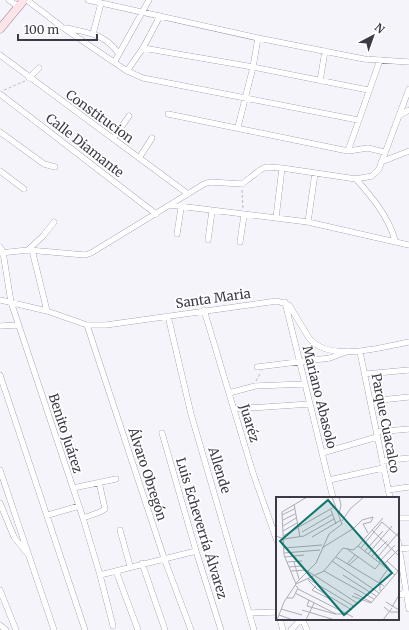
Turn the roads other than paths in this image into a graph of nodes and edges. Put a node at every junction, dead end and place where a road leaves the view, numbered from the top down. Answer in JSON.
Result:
{"nodes":[{"id":1,"x":10,"y":0,"type":"edge"},
{"id":2,"x":88,"y":0,"type":"edge"},
{"id":3,"x":149,"y":0,"type":"edge"},
{"id":4,"x":23,"y":2,"type":"edge"},
{"id":5,"x":101,"y":3,"type":"junction"},
{"id":6,"x":142,"y":12,"type":"junction"},
{"id":7,"x":160,"y":16,"type":"junction"},
{"id":8,"x":62,"y":27,"type":"junction"},
{"id":9,"x":0,"y":29,"type":"edge"},
{"id":10,"x":92,"y":34,"type":"junction"},
{"id":11,"x":258,"y":38,"type":"junction"},
{"id":12,"x":143,"y":48,"type":"junction"},
{"id":13,"x":325,"y":51,"type":"junction"},
{"id":14,"x":119,"y":54,"type":"junction"},
{"id":15,"x":0,"y":55,"type":"edge"},
{"id":16,"x":380,"y":60,"type":"junction"},
{"id":17,"x":115,"y":61,"type":"junction"},
{"id":18,"x":409,"y":62,"type":"edge"},
{"id":19,"x":253,"y":67,"type":"junction"},
{"id":20,"x":39,"y":68,"type":"dead end"},
{"id":21,"x":127,"y":71,"type":"junction"},
{"id":22,"x":29,"y":78,"type":"junction"},
{"id":23,"x":320,"y":81,"type":"junction"},
{"id":24,"x":409,"y":89,"type":"edge"},
{"id":25,"x":368,"y":90,"type":"junction"},
{"id":26,"x":0,"y":92,"type":"edge"},
{"id":27,"x":246,"y":99,"type":"junction"},
{"id":28,"x":409,"y":110,"type":"edge"},
{"id":29,"x":168,"y":114,"type":"dead end"},
{"id":30,"x":400,"y":115,"type":"junction"},
{"id":31,"x":129,"y":116,"type":"dead end"},
{"id":32,"x":358,"y":120,"type":"junction"},
{"id":33,"x":238,"y":127,"type":"junction"},
{"id":34,"x":0,"y":132,"type":"edge"},
{"id":35,"x":152,"y":138,"type":"dead end"},
{"id":36,"x":114,"y":139,"type":"junction"},
{"id":37,"x":348,"y":150,"type":"junction"},
{"id":38,"x":409,"y":151,"type":"edge"},
{"id":39,"x":384,"y":152,"type":"junction"},
{"id":40,"x":139,"y":158,"type":"junction"},
{"id":41,"x":381,"y":162,"type":"junction"},
{"id":42,"x":55,"y":167,"type":"dead end"},
{"id":43,"x":282,"y":168,"type":"junction"},
{"id":44,"x":0,"y":171,"type":"edge"},
{"id":45,"x":315,"y":173,"type":"junction"},
{"id":46,"x":356,"y":179,"type":"junction"},
{"id":47,"x":24,"y":189,"type":"dead end"},
{"id":48,"x":188,"y":194,"type":"junction"},
{"id":49,"x":170,"y":206,"type":"junction"},
{"id":50,"x":181,"y":208,"type":"junction"},
{"id":51,"x":212,"y":211,"type":"junction"},
{"id":52,"x":156,"y":214,"type":"junction"},
{"id":53,"x":244,"y":215,"type":"junction"},
{"id":54,"x":276,"y":218,"type":"junction"},
{"id":55,"x":54,"y":222,"type":"dead end"},
{"id":56,"x":308,"y":222,"type":"junction"},
{"id":57,"x":177,"y":234,"type":"dead end"},
{"id":58,"x":208,"y":240,"type":"dead end"},
{"id":59,"x":394,"y":240,"type":"junction"},
{"id":60,"x":240,"y":242,"type":"dead end"},
{"id":61,"x":409,"y":245,"type":"edge"},
{"id":62,"x":30,"y":250,"type":"junction"},
{"id":63,"x":1,"y":251,"type":"edge"},
{"id":64,"x":0,"y":300,"type":"edge"},
{"id":65,"x":11,"y":302,"type":"junction"},
{"id":66,"x":285,"y":302,"type":"junction"},
{"id":67,"x":204,"y":310,"type":"junction"},
{"id":68,"x":47,"y":311,"type":"junction"},
{"id":69,"x":168,"y":316,"type":"junction"},
{"id":70,"x":18,"y":325,"type":"junction"},
{"id":71,"x":87,"y":325,"type":"junction"},
{"id":72,"x":0,"y":326,"type":"edge"},
{"id":73,"x":409,"y":342,"type":"edge"},
{"id":74,"x":348,"y":351,"type":"junction"},
{"id":75,"x":360,"y":352,"type":"junction"},
{"id":76,"x":300,"y":360,"type":"junction"},
{"id":77,"x":257,"y":367,"type":"dead end"},
{"id":78,"x":409,"y":370,"type":"edge"},
{"id":79,"x":365,"y":374,"type":"junction"},
{"id":80,"x":0,"y":375,"type":"edge"},
{"id":81,"x":305,"y":384,"type":"junction"},
{"id":82,"x":229,"y":393,"type":"junction"},
{"id":83,"x":409,"y":397,"type":"edge"},
{"id":84,"x":370,"y":401,"type":"junction"},
{"id":85,"x":310,"y":404,"type":"junction"},
{"id":86,"x":234,"y":409,"type":"junction"},
{"id":87,"x":409,"y":429,"type":"edge"},
{"id":88,"x":162,"y":432,"type":"dead end"},
{"id":89,"x":376,"y":435,"type":"junction"},
{"id":90,"x":322,"y":453,"type":"junction"},
{"id":91,"x":409,"y":458,"type":"edge"},
{"id":92,"x":383,"y":464,"type":"junction"},
{"id":93,"x":0,"y":470,"type":"edge"},
{"id":94,"x":116,"y":479,"type":"dead end"},
{"id":95,"x":329,"y":480,"type":"junction"},
{"id":96,"x":99,"y":482,"type":"junction"},
{"id":97,"x":73,"y":488,"type":"junction"},
{"id":98,"x":409,"y":488,"type":"edge"},
{"id":99,"x":388,"y":490,"type":"junction"},
{"id":100,"x":333,"y":497,"type":"edge"},
{"id":101,"x":390,"y":497,"type":"edge"},
{"id":102,"x":0,"y":503,"type":"edge"},
{"id":103,"x":78,"y":506,"type":"junction"},
{"id":104,"x":48,"y":515,"type":"junction"},
{"id":105,"x":83,"y":518,"type":"junction"},
{"id":106,"x":120,"y":530,"type":"dead end"},
{"id":107,"x":276,"y":535,"type":"edge"},
{"id":108,"x":399,"y":545,"type":"edge"},
{"id":109,"x":409,"y":548,"type":"edge"},
{"id":110,"x":400,"y":549,"type":"junction"},
{"id":111,"x":196,"y":551,"type":"junction"},
{"id":112,"x":27,"y":554,"type":"junction"},
{"id":113,"x":164,"y":558,"type":"junction"},
{"id":114,"x":142,"y":563,"type":"junction"},
{"id":115,"x":130,"y":566,"type":"junction"},
{"id":116,"x":400,"y":568,"type":"edge"},
{"id":117,"x":116,"y":571,"type":"junction"},
{"id":118,"x":100,"y":575,"type":"junction"},
{"id":119,"x":0,"y":590,"type":"edge"},
{"id":120,"x":406,"y":593,"type":"junction"},
{"id":121,"x":399,"y":594,"type":"edge"},
{"id":122,"x":409,"y":609,"type":"edge"},
{"id":123,"x":276,"y":612,"type":"edge"},
{"id":124,"x":250,"y":613,"type":"junction"},
{"id":125,"x":280,"y":620,"type":"edge"},
{"id":126,"x":301,"y":620,"type":"edge"},
{"id":127,"x":302,"y":620,"type":"edge"},
{"id":128,"x":0,"y":625,"type":"edge"},
{"id":129,"x":113,"y":626,"type":"dead end"},
{"id":130,"x":6,"y":630,"type":"edge"},
{"id":131,"x":16,"y":630,"type":"edge"},
{"id":132,"x":54,"y":630,"type":"edge"},
{"id":133,"x":84,"y":630,"type":"edge"},
{"id":134,"x":138,"y":630,"type":"edge"},
{"id":135,"x":165,"y":630,"type":"edge"},
{"id":136,"x":190,"y":630,"type":"edge"},
{"id":137,"x":221,"y":630,"type":"edge"},
{"id":138,"x":254,"y":630,"type":"edge"},
{"id":139,"x":283,"y":630,"type":"edge"},
{"id":140,"x":291,"y":630,"type":"edge"},
{"id":141,"x":307,"y":630,"type":"edge"}],
"edges":[{"from":1,"to":4,"type":"street"},
{"from":2,"to":5,"type":"street"},
{"from":3,"to":6,"type":"street"},
{"from":4,"to":8,"type":"street"},
{"from":4,"to":9,"type":"main road"},
{"from":5,"to":6,"type":"street"},
{"from":5,"to":10,"type":"street"},
{"from":6,"to":7,"type":"street"},
{"from":6,"to":14,"type":"street"},
{"from":7,"to":11,"type":"street"},
{"from":7,"to":12,"type":"street"},
{"from":8,"to":10,"type":"street"},
{"from":8,"to":17,"type":"street"},
{"from":10,"to":14,"type":"street"},
{"from":11,"to":13,"type":"street"},
{"from":11,"to":19,"type":"street"},
{"from":12,"to":19,"type":"street"},
{"from":12,"to":21,"type":"street"},
{"from":13,"to":16,"type":"street"},
{"from":13,"to":23,"type":"street"},
{"from":14,"to":17,"type":"street"},
{"from":15,"to":22,"type":"street","name":"Constitucion"},
{"from":16,"to":18,"type":"street"},
{"from":16,"to":25,"type":"street"},
{"from":17,"to":21,"type":"street"},
{"from":19,"to":23,"type":"street"},
{"from":19,"to":27,"type":"street"},
{"from":20,"to":22,"type":"street"},
{"from":21,"to":27,"type":"street"},
{"from":22,"to":36,"type":"street","name":"Constitucion"},
{"from":23,"to":25,"type":"street"},
{"from":24,"to":30,"type":"street"},
{"from":25,"to":32,"type":"street"},
{"from":26,"to":52,"type":"street","name":"Calle Diamante"},
{"from":27,"to":32,"type":"street"},
{"from":27,"to":33,"type":"street"},
{"from":28,"to":30,"type":"street"},
{"from":29,"to":33,"type":"street"},
{"from":30,"to":39,"type":"street"},
{"from":31,"to":36,"type":"street"},
{"from":32,"to":37,"type":"street"},
{"from":33,"to":37,"type":"street"},
{"from":34,"to":42,"type":"street"},
{"from":35,"to":40,"type":"street"},
{"from":36,"to":40,"type":"street","name":"Constitucion"},
{"from":37,"to":39,"type":"street"},
{"from":38,"to":41,"type":"street"},
{"from":39,"to":41,"type":"street"},
{"from":40,"to":48,"type":"street","name":"Constitucion"},
{"from":41,"to":46,"type":"street"},
{"from":43,"to":45,"type":"street"},
{"from":43,"to":48,"type":"street"},
{"from":43,"to":54,"type":"street"},
{"from":44,"to":47,"type":"street"},
{"from":45,"to":46,"type":"street"},
{"from":45,"to":56,"type":"street"},
{"from":46,"to":59,"type":"street"},
{"from":48,"to":49,"type":"street"},
{"from":49,"to":50,"type":"street"},
{"from":49,"to":52,"type":"street"},
{"from":50,"to":51,"type":"street"},
{"from":50,"to":57,"type":"street"},
{"from":51,"to":53,"type":"street"},
{"from":51,"to":58,"type":"street"},
{"from":52,"to":62,"type":"street"},
{"from":53,"to":54,"type":"street"},
{"from":53,"to":60,"type":"street"},
{"from":54,"to":56,"type":"street"},
{"from":55,"to":62,"type":"street"},
{"from":56,"to":59,"type":"street"},
{"from":59,"to":61,"type":"street"},
{"from":62,"to":63,"type":"street"},
{"from":62,"to":68,"type":"street"},
{"from":63,"to":65,"type":"street","name":"Benito Juárez"},
{"from":64,"to":65,"type":"street","name":"Santa Maria"},
{"from":65,"to":68,"type":"street","name":"Santa Maria"},
{"from":65,"to":70,"type":"street","name":"Benito Juárez"},
{"from":66,"to":67,"type":"street","name":"Santa Maria"},
{"from":66,"to":74,"type":"street"},
{"from":66,"to":76,"type":"street","name":"Mariano Abasolo"},
{"from":67,"to":69,"type":"street","name":"Santa Maria"},
{"from":67,"to":82,"type":"street","name":"Juaréz"},
{"from":68,"to":71,"type":"street","name":"Santa Maria"},
{"from":69,"to":71,"type":"street","name":"Santa Maria"},
{"from":69,"to":124,"type":"street","name":"Allende"},
{"from":70,"to":72,"type":"street"},
{"from":70,"to":97,"type":"street","name":"Benito Juárez"},
{"from":71,"to":113,"type":"street","name":"Álvaro Obregón"},
{"from":73,"to":75,"type":"street"},
{"from":74,"to":75,"type":"street"},
{"from":74,"to":76,"type":"street"},
{"from":75,"to":79,"type":"street","name":"Parque Cuacalco"},
{"from":76,"to":77,"type":"street"},
{"from":76,"to":81,"type":"street","name":"Mariano Abasolo"},
{"from":78,"to":79,"type":"street"},
{"from":79,"to":84,"type":"street","name":"Parque Cuacalco"},
{"from":80,"to":104,"type":"street"},
{"from":81,"to":82,"type":"street"},
{"from":81,"to":85,"type":"street","name":"Mariano Abasolo"},
{"from":82,"to":86,"type":"street","name":"Juaréz"},
{"from":83,"to":84,"type":"street"},
{"from":84,"to":89,"type":"street","name":"Parque Cuacalco"},
{"from":85,"to":86,"type":"street"},
{"from":85,"to":90,"type":"street","name":"Mariano Abasolo"},
{"from":86,"to":107,"type":"street","name":"Juaréz"},
{"from":87,"to":89,"type":"street"},
{"from":88,"to":111,"type":"street","name":"Luis Echeverría Álvarez"},
{"from":89,"to":90,"type":"street"},
{"from":89,"to":92,"type":"street","name":"Parque Cuacalco"},
{"from":90,"to":95,"type":"street","name":"Mariano Abasolo"},
{"from":91,"to":92,"type":"street"},
{"from":92,"to":95,"type":"street"},
{"from":92,"to":99,"type":"street","name":"Parque Cuacalco"},
{"from":93,"to":112,"type":"street"},
{"from":94,"to":96,"type":"street"},
{"from":95,"to":100,"type":"street","name":"Mariano Abasolo"},
{"from":96,"to":97,"type":"street"},
{"from":96,"to":105,"type":"street"},
{"from":97,"to":103,"type":"street","name":"Benito Juárez"},
{"from":98,"to":99,"type":"street"},
{"from":99,"to":101,"type":"street","name":"Parque Cuacalco"},
{"from":102,"to":112,"type":"street"},
{"from":103,"to":104,"type":"street"},
{"from":103,"to":105,"type":"street","name":"Benito Juárez"},
{"from":104,"to":133,"type":"street"},
{"from":105,"to":118,"type":"street","name":"Benito Juárez"},
{"from":106,"to":115,"type":"street"},
{"from":108,"to":110,"type":"street"},
{"from":109,"to":110,"type":"street"},
{"from":110,"to":116,"type":"street"},
{"from":111,"to":113,"type":"street"},
{"from":111,"to":137,"type":"street","name":"Luis Echeverría Álvarez"},
{"from":112,"to":132,"type":"street"},
{"from":113,"to":114,"type":"street"},
{"from":113,"to":136,"type":"street","name":"Álvaro Obregón"},
{"from":114,"to":115,"type":"street"},
{"from":114,"to":135,"type":"street"},
{"from":115,"to":117,"type":"street"},
{"from":116,"to":120,"type":"street"},
{"from":117,"to":118,"type":"street"},
{"from":117,"to":134,"type":"street"},
{"from":118,"to":129,"type":"street","name":"Benito Juárez"},
{"from":119,"to":131,"type":"street"},
{"from":120,"to":121,"type":"street"},
{"from":120,"to":122,"type":"street"},
{"from":123,"to":124,"type":"street"},
{"from":124,"to":138,"type":"street","name":"Allende"},
{"from":125,"to":139,"type":"street"},
{"from":126,"to":140,"type":"street"},
{"from":127,"to":141,"type":"street"},
{"from":128,"to":130,"type":"street"}]}
